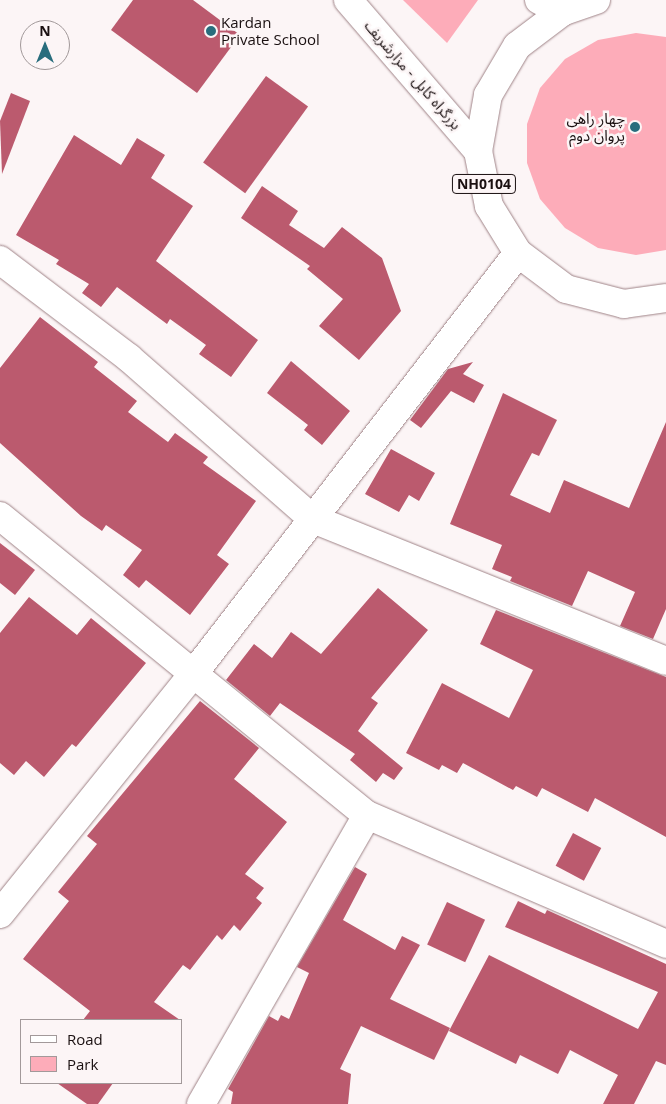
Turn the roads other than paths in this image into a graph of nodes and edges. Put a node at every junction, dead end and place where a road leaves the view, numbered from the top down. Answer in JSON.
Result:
{"nodes":[{"id":1,"x":348,"y":0,"type":"edge"},
{"id":2,"x":596,"y":0,"type":"edge"},
{"id":3,"x":551,"y":6,"type":"edge"},
{"id":4,"x":478,"y":151,"type":"junction"},
{"id":5,"x":518,"y":253,"type":"junction"},
{"id":6,"x":0,"y":260,"type":"edge"},
{"id":7,"x":666,"y":298,"type":"edge"},
{"id":8,"x":0,"y":516,"type":"edge"},
{"id":9,"x":313,"y":519,"type":"junction"},
{"id":10,"x":666,"y":661,"type":"edge"},
{"id":11,"x":194,"y":673,"type":"junction"},
{"id":12,"x":366,"y":815,"type":"junction"},
{"id":13,"x":0,"y":914,"type":"edge"},
{"id":14,"x":666,"y":944,"type":"edge"},
{"id":15,"x":201,"y":1104,"type":"edge"}],
"edges":[{"from":1,"to":4,"type":"main road","name":"بزرگراه کابل - مزارشریف","number":"NH0104"},
{"from":2,"to":3,"type":"main road","number":"NH0104"},
{"from":3,"to":4,"type":"main road","number":"NH0104"},
{"from":4,"to":5,"type":"main road","number":"NH0104"},
{"from":5,"to":7,"type":"main road","number":"NH0104"},
{"from":5,"to":9,"type":"main road"},
{"from":6,"to":9,"type":"main road"},
{"from":8,"to":11,"type":"main road"},
{"from":9,"to":10,"type":"main road"},
{"from":9,"to":11,"type":"main road"},
{"from":11,"to":12,"type":"main road"},
{"from":11,"to":13,"type":"main road"},
{"from":12,"to":14,"type":"main road"},
{"from":12,"to":15,"type":"main road"}]}
